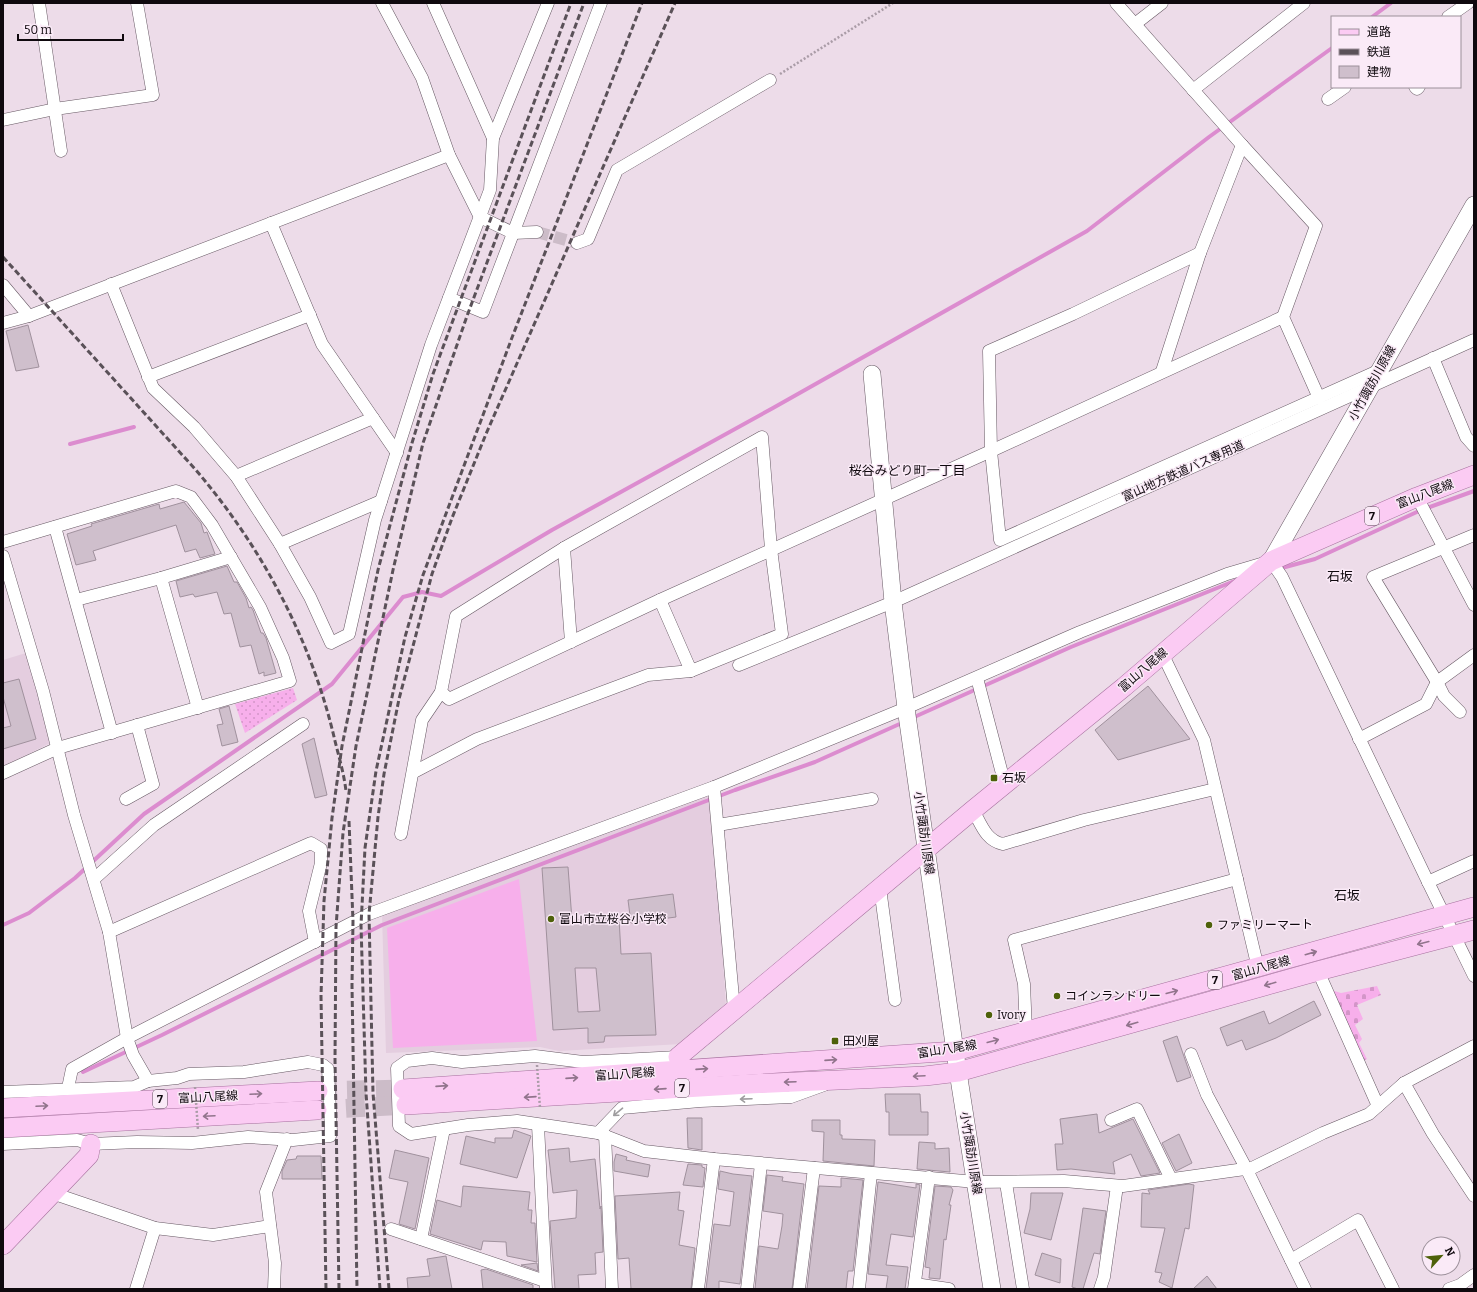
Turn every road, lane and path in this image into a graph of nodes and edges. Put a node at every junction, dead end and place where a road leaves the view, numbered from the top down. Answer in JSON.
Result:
{"nodes":[{"id":1,"x":39,"y":3,"type":"edge"},
{"id":2,"x":137,"y":3,"type":"edge"},
{"id":3,"x":382,"y":3,"type":"edge"},
{"id":4,"x":432,"y":3,"type":"edge"},
{"id":5,"x":548,"y":3,"type":"edge"},
{"id":6,"x":601,"y":3,"type":"edge"},
{"id":7,"x":893,"y":3,"type":"edge"},
{"id":8,"x":1116,"y":3,"type":"edge"},
{"id":9,"x":1162,"y":3,"type":"edge"},
{"id":10,"x":1304,"y":3,"type":"edge"},
{"id":11,"x":1468,"y":3,"type":"edge"},
{"id":12,"x":1449,"y":16,"type":"edge"},
{"id":13,"x":1135,"y":24,"type":"junction"},
{"id":14,"x":770,"y":80,"type":"joint"},
{"id":15,"x":1344,"y":88,"type":"edge"},
{"id":16,"x":1193,"y":90,"type":"junction"},
{"id":17,"x":1328,"y":99,"type":"dead end"},
{"id":18,"x":55,"y":109,"type":"junction"},
{"id":19,"x":3,"y":120,"type":"edge"},
{"id":20,"x":493,"y":138,"type":"junction"},
{"id":21,"x":1242,"y":144,"type":"junction"},
{"id":22,"x":61,"y":151,"type":"dead end"},
{"id":23,"x":449,"y":155,"type":"junction"},
{"id":24,"x":1474,"y":205,"type":"edge"},
{"id":25,"x":480,"y":217,"type":"junction"},
{"id":26,"x":271,"y":223,"type":"junction"},
{"id":27,"x":537,"y":232,"type":"tunnel mouth"},
{"id":28,"x":513,"y":233,"type":"junction"},
{"id":29,"x":577,"y":243,"type":"dead end"},
{"id":30,"x":1200,"y":253,"type":"junction"},
{"id":31,"x":111,"y":284,"type":"junction"},
{"id":32,"x":3,"y":285,"type":"edge"},
{"id":33,"x":449,"y":298,"type":"junction"},
{"id":34,"x":310,"y":315,"type":"junction"},
{"id":35,"x":29,"y":316,"type":"junction"},
{"id":36,"x":1283,"y":317,"type":"junction"},
{"id":37,"x":3,"y":323,"type":"edge"},
{"id":38,"x":1474,"y":340,"type":"edge"},
{"id":39,"x":1433,"y":358,"type":"junction"},
{"id":40,"x":1162,"y":371,"type":"junction"},
{"id":41,"x":872,"y":374,"type":"dead end"},
{"id":42,"x":148,"y":377,"type":"junction"},
{"id":43,"x":1375,"y":378,"type":"junction"},
{"id":44,"x":1319,"y":398,"type":"junction"},
{"id":45,"x":373,"y":418,"type":"junction"},
{"id":46,"x":1474,"y":446,"type":"edge"},
{"id":47,"x":991,"y":451,"type":"junction"},
{"id":48,"x":397,"y":452,"type":"junction"},
{"id":49,"x":236,"y":476,"type":"junction"},
{"id":50,"x":1474,"y":476,"type":"edge"},
{"id":51,"x":1417,"y":497,"type":"junction"},
{"id":52,"x":883,"y":499,"type":"junction"},
{"id":53,"x":381,"y":501,"type":"junction"},
{"id":54,"x":55,"y":527,"type":"junction"},
{"id":55,"x":1474,"y":535,"type":"edge"},
{"id":56,"x":3,"y":542,"type":"edge"},
{"id":57,"x":280,"y":544,"type":"junction"},
{"id":58,"x":1443,"y":547,"type":"junction"},
{"id":59,"x":564,"y":548,"type":"junction"},
{"id":60,"x":771,"y":549,"type":"junction"},
{"id":61,"x":3,"y":556,"type":"edge"},
{"id":62,"x":231,"y":557,"type":"junction"},
{"id":63,"x":1271,"y":561,"type":"junction"},
{"id":64,"x":161,"y":578,"type":"junction"},
{"id":65,"x":76,"y":600,"type":"junction"},
{"id":66,"x":660,"y":600,"type":"junction"},
{"id":67,"x":892,"y":602,"type":"junction"},
{"id":68,"x":1474,"y":605,"type":"edge"},
{"id":69,"x":571,"y":642,"type":"junction"},
{"id":70,"x":1162,"y":653,"type":"junction"},
{"id":71,"x":1474,"y":655,"type":"edge"},
{"id":72,"x":739,"y":665,"type":"dead end"},
{"id":73,"x":691,"y":671,"type":"junction"},
{"id":74,"x":977,"y":678,"type":"junction"},
{"id":75,"x":1437,"y":682,"type":"junction"},
{"id":76,"x":440,"y":692,"type":"junction"},
{"id":77,"x":198,"y":708,"type":"junction"},
{"id":78,"x":906,"y":708,"type":"junction"},
{"id":79,"x":1460,"y":712,"type":"dead end"},
{"id":80,"x":303,"y":724,"type":"dead end"},
{"id":81,"x":137,"y":726,"type":"junction"},
{"id":82,"x":112,"y":733,"type":"junction"},
{"id":83,"x":1360,"y":739,"type":"junction"},
{"id":84,"x":58,"y":748,"type":"junction"},
{"id":85,"x":414,"y":772,"type":"junction"},
{"id":86,"x":3,"y":773,"type":"edge"},
{"id":87,"x":1005,"y":785,"type":"junction"},
{"id":88,"x":714,"y":786,"type":"junction"},
{"id":89,"x":1215,"y":789,"type":"junction"},
{"id":90,"x":126,"y":799,"type":"dead end"},
{"id":91,"x":872,"y":799,"type":"dead end"},
{"id":92,"x":973,"y":810,"type":"junction"},
{"id":93,"x":718,"y":825,"type":"junction"},
{"id":94,"x":401,"y":834,"type":"dead end"},
{"id":95,"x":926,"y":849,"type":"junction"},
{"id":96,"x":1474,"y":861,"type":"edge"},
{"id":97,"x":1237,"y":879,"type":"junction"},
{"id":98,"x":94,"y":880,"type":"junction"},
{"id":99,"x":1428,"y":882,"type":"junction"},
{"id":100,"x":880,"y":888,"type":"junction"},
{"id":101,"x":1474,"y":908,"type":"edge"},
{"id":102,"x":1444,"y":916,"type":"junction"},
{"id":103,"x":1474,"y":930,"type":"edge"},
{"id":104,"x":109,"y":932,"type":"junction"},
{"id":105,"x":1454,"y":935,"type":"junction"},
{"id":106,"x":315,"y":942,"type":"junction"},
{"id":107,"x":1258,"y":968,"type":"junction"},
{"id":108,"x":1318,"y":971,"type":"junction"},
{"id":109,"x":1474,"y":976,"type":"edge"},
{"id":110,"x":895,"y":1000,"type":"dead end"},
{"id":111,"x":734,"y":1009,"type":"junction"},
{"id":112,"x":1026,"y":1032,"type":"junction"},
{"id":113,"x":128,"y":1040,"type":"junction"},
{"id":114,"x":1474,"y":1046,"type":"edge"},
{"id":115,"x":955,"y":1051,"type":"junction"},
{"id":116,"x":1192,"y":1054,"type":"dead end"},
{"id":117,"x":678,"y":1057,"type":"joint"},
{"id":118,"x":537,"y":1065,"type":"dead end"},
{"id":119,"x":958,"y":1072,"type":"junction"},
{"id":120,"x":148,"y":1080,"type":"junction"},
{"id":121,"x":838,"y":1080,"type":"junction"},
{"id":122,"x":1404,"y":1083,"type":"junction"},
{"id":123,"x":195,"y":1087,"type":"dead end"},
{"id":124,"x":68,"y":1088,"type":"junction"},
{"id":125,"x":318,"y":1091,"type":"tunnel mouth"},
{"id":126,"x":3,"y":1092,"type":"edge"},
{"id":127,"x":1378,"y":1106,"type":"junction"},
{"id":128,"x":3,"y":1108,"type":"edge"},
{"id":129,"x":540,"y":1108,"type":"dead end"},
{"id":130,"x":318,"y":1110,"type":"tunnel mouth"},
{"id":131,"x":1111,"y":1120,"type":"dead end"},
{"id":132,"x":538,"y":1124,"type":"junction"},
{"id":133,"x":3,"y":1128,"type":"edge"},
{"id":134,"x":444,"y":1129,"type":"junction"},
{"id":135,"x":198,"y":1130,"type":"dead end"},
{"id":136,"x":601,"y":1134,"type":"junction"},
{"id":137,"x":287,"y":1139,"type":"junction"},
{"id":138,"x":3,"y":1144,"type":"edge"},
{"id":139,"x":91,"y":1144,"type":"junction"},
{"id":140,"x":714,"y":1159,"type":"junction"},
{"id":141,"x":761,"y":1164,"type":"junction"},
{"id":142,"x":814,"y":1168,"type":"junction"},
{"id":143,"x":1246,"y":1168,"type":"junction"},
{"id":144,"x":871,"y":1173,"type":"junction"},
{"id":145,"x":929,"y":1177,"type":"junction"},
{"id":146,"x":1171,"y":1179,"type":"junction"},
{"id":147,"x":976,"y":1182,"type":"junction"},
{"id":148,"x":1006,"y":1183,"type":"junction"},
{"id":149,"x":1117,"y":1186,"type":"junction"},
{"id":150,"x":52,"y":1193,"type":"junction"},
{"id":151,"x":1474,"y":1196,"type":"edge"},
{"id":152,"x":270,"y":1226,"type":"junction"},
{"id":153,"x":155,"y":1228,"type":"junction"},
{"id":154,"x":391,"y":1229,"type":"dead end"},
{"id":155,"x":421,"y":1238,"type":"junction"},
{"id":156,"x":3,"y":1246,"type":"edge"},
{"id":157,"x":1291,"y":1260,"type":"junction"},
{"id":158,"x":1474,"y":1275,"type":"edge"},
{"id":159,"x":545,"y":1285,"type":"edge"},
{"id":160,"x":914,"y":1286,"type":"edge"},
{"id":161,"x":136,"y":1289,"type":"edge"},
{"id":162,"x":274,"y":1289,"type":"edge"},
{"id":163,"x":612,"y":1289,"type":"edge"},
{"id":164,"x":698,"y":1289,"type":"edge"},
{"id":165,"x":747,"y":1289,"type":"edge"},
{"id":166,"x":799,"y":1289,"type":"edge"},
{"id":167,"x":859,"y":1289,"type":"edge"},
{"id":168,"x":949,"y":1289,"type":"edge"},
{"id":169,"x":992,"y":1289,"type":"edge"},
{"id":170,"x":1023,"y":1289,"type":"edge"},
{"id":171,"x":1100,"y":1289,"type":"edge"},
{"id":172,"x":1305,"y":1289,"type":"edge"},
{"id":173,"x":1393,"y":1289,"type":"edge"},
{"id":174,"x":1449,"y":1289,"type":"edge"}],
"edges":[{"from":1,"to":18,"type":"street"},
{"from":2,"to":18,"type":"street"},
{"from":3,"to":23,"type":"street"},
{"from":4,"to":20,"type":"street"},
{"from":5,"to":20,"type":"street"},
{"from":6,"to":28,"type":"street"},
{"from":7,"to":14,"type":"path"},
{"from":8,"to":13,"type":"street"},
{"from":9,"to":13,"type":"street"},
{"from":10,"to":16,"type":"street"},
{"from":11,"to":12,"type":"street"},
{"from":13,"to":16,"type":"street"},
{"from":14,"to":29,"type":"street"},
{"from":15,"to":17,"type":"street"},
{"from":16,"to":21,"type":"street"},
{"from":18,"to":19,"type":"street"},
{"from":18,"to":22,"type":"street"},
{"from":20,"to":25,"type":"street"},
{"from":21,"to":30,"type":"street"},
{"from":21,"to":36,"type":"street"},
{"from":23,"to":25,"type":"street"},
{"from":23,"to":26,"type":"street"},
{"from":24,"to":43,"type":"main road","name":"小竹諏訪川原線"},
{"from":25,"to":28,"type":"street"},
{"from":25,"to":33,"type":"street"},
{"from":26,"to":31,"type":"street"},
{"from":26,"to":34,"type":"street"},
{"from":27,"to":28,"type":"street"},
{"from":28,"to":33,"type":"street"},
{"from":30,"to":40,"type":"street"},
{"from":30,"to":47,"type":"street"},
{"from":31,"to":35,"type":"street"},
{"from":31,"to":42,"type":"street"},
{"from":32,"to":35,"type":"street"},
{"from":33,"to":48,"type":"street"},
{"from":34,"to":42,"type":"street"},
{"from":34,"to":45,"type":"street"},
{"from":35,"to":37,"type":"street"},
{"from":36,"to":40,"type":"street"},
{"from":36,"to":44,"type":"street"},
{"from":38,"to":39,"type":"street","name":"富山地方鉄道バス専用道"},
{"from":39,"to":43,"type":"street","name":"富山地方鉄道バス専用道"},
{"from":39,"to":46,"type":"street"},
{"from":40,"to":47,"type":"street"},
{"from":41,"to":52,"type":"main road","name":"小竹諏訪川原線"},
{"from":42,"to":49,"type":"street"},
{"from":43,"to":44,"type":"street"},
{"from":43,"to":63,"type":"main road","name":"小竹諏訪川原線"},
{"from":43,"to":67,"type":"street","name":"富山地方鉄道バス専用道"},
{"from":44,"to":47,"type":"street"},
{"from":45,"to":48,"type":"street"},
{"from":45,"to":49,"type":"street"},
{"from":47,"to":52,"type":"street"},
{"from":48,"to":53,"type":"street"},
{"from":49,"to":57,"type":"street"},
{"from":50,"to":51,"type":"main road","name":"富山八尾線","number":"7"},
{"from":51,"to":58,"type":"street"},
{"from":51,"to":63,"type":"main road","name":"富山八尾線","number":"7"},
{"from":52,"to":60,"type":"street"},
{"from":52,"to":67,"type":"main road","name":"小竹諏訪川原線"},
{"from":53,"to":57,"type":"street"},
{"from":53,"to":57,"type":"street"},
{"from":54,"to":56,"type":"street"},
{"from":54,"to":62,"type":"street"},
{"from":54,"to":65,"type":"street"},
{"from":55,"to":58,"type":"street"},
{"from":58,"to":68,"type":"street"},
{"from":58,"to":75,"type":"street"},
{"from":59,"to":60,"type":"street"},
{"from":59,"to":69,"type":"street"},
{"from":59,"to":76,"type":"street"},
{"from":60,"to":66,"type":"street"},
{"from":60,"to":73,"type":"street"},
{"from":61,"to":84,"type":"street"},
{"from":62,"to":64,"type":"street"},
{"from":62,"to":77,"type":"street"},
{"from":63,"to":70,"type":"main road","name":"富山八尾線","number":"7"},
{"from":63,"to":74,"type":"street"},
{"from":63,"to":83,"type":"street"},
{"from":64,"to":65,"type":"street"},
{"from":64,"to":77,"type":"street"},
{"from":65,"to":82,"type":"street"},
{"from":66,"to":69,"type":"street"},
{"from":66,"to":73,"type":"street"},
{"from":67,"to":72,"type":"street","name":"富山地方鉄道バス専用道"},
{"from":67,"to":78,"type":"main road","name":"小竹諏訪川原線"},
{"from":69,"to":76,"type":"street"},
{"from":70,"to":87,"type":"main road","name":"富山八尾線","number":"7"},
{"from":70,"to":89,"type":"street"},
{"from":71,"to":75,"type":"street"},
{"from":73,"to":85,"type":"street"},
{"from":74,"to":78,"type":"street"},
{"from":74,"to":87,"type":"street"},
{"from":75,"to":79,"type":"street"},
{"from":75,"to":83,"type":"street"},
{"from":76,"to":85,"type":"street"},
{"from":77,"to":81,"type":"street"},
{"from":78,"to":88,"type":"street"},
{"from":78,"to":95,"type":"main road","name":"小竹諏訪川原線"},
{"from":80,"to":98,"type":"street"},
{"from":81,"to":82,"type":"street"},
{"from":81,"to":90,"type":"street"},
{"from":82,"to":84,"type":"street"},
{"from":83,"to":99,"type":"street"},
{"from":84,"to":86,"type":"street"},
{"from":84,"to":98,"type":"street"},
{"from":85,"to":94,"type":"street"},
{"from":87,"to":92,"type":"main road","name":"富山八尾線","number":"7"},
{"from":88,"to":93,"type":"street"},
{"from":88,"to":106,"type":"street"},
{"from":89,"to":92,"type":"street"},
{"from":89,"to":97,"type":"street"},
{"from":91,"to":93,"type":"street"},
{"from":92,"to":95,"type":"main road","name":"富山八尾線","number":"7"},
{"from":93,"to":111,"type":"street"},
{"from":95,"to":100,"type":"main road","name":"富山八尾線","number":"7"},
{"from":95,"to":115,"type":"main road","name":"小竹諏訪川原線"},
{"from":96,"to":99,"type":"street"},
{"from":97,"to":107,"type":"street"},
{"from":97,"to":112,"type":"street"},
{"from":98,"to":104,"type":"street"},
{"from":99,"to":102,"type":"street"},
{"from":100,"to":110,"type":"street"},
{"from":100,"to":111,"type":"main road","name":"富山八尾線","number":"7"},
{"from":101,"to":102,"type":"main road","name":"富山八尾線","number":"7"},
{"from":102,"to":105,"type":"street"},
{"from":107,"to":102,"type":"main road","name":"富山八尾線","number":"7","one_way":true},
{"from":103,"to":105,"type":"main road","name":"富山八尾線","number":"7"},
{"from":104,"to":106,"type":"street"},
{"from":104,"to":113,"type":"street"},
{"from":105,"to":108,"type":"main road","name":"富山八尾線","number":"7","one_way":true},
{"from":105,"to":109,"type":"street"},
{"from":106,"to":113,"type":"street"},
{"from":112,"to":107,"type":"main road","name":"富山八尾線","number":"7","one_way":true},
{"from":108,"to":119,"type":"main road","name":"富山八尾線","number":"7","one_way":true},
{"from":108,"to":127,"type":"street"},
{"from":111,"to":117,"type":"main road","name":"富山八尾線","number":"7"},
{"from":115,"to":112,"type":"main road","name":"富山八尾線","number":"7","one_way":true},
{"from":113,"to":120,"type":"street"},
{"from":113,"to":124,"type":"street"},
{"from":114,"to":122,"type":"street"},
{"from":115,"to":119,"type":"main road","name":"小竹諏訪川原線"},
{"from":121,"to":115,"type":"main road","name":"富山八尾線","number":"7","one_way":true},
{"from":116,"to":143,"type":"street"},
{"from":117,"to":134,"type":"street"},
{"from":118,"to":129,"type":"path","bridge":true},
{"from":119,"to":121,"type":"main road","name":"富山八尾線","number":"7","one_way":true},
{"from":119,"to":147,"type":"main road","name":"小竹諏訪川原線"},
{"from":120,"to":124,"type":"street"},
{"from":120,"to":137,"type":"street"},
{"from":121,"to":136,"type":"street","one_way":true},
{"from":122,"to":127,"type":"street"},
{"from":122,"to":151,"type":"street"},
{"from":123,"to":135,"type":"path","bridge":true},
{"from":124,"to":126,"type":"street"},
{"from":128,"to":125,"type":"main road","name":"富山八尾線","number":"7","one_way":true},
{"from":127,"to":143,"type":"street"},
{"from":130,"to":133,"type":"main road","name":"富山八尾線","number":"7","one_way":true},
{"from":131,"to":146,"type":"street"},
{"from":132,"to":134,"type":"street"},
{"from":132,"to":136,"type":"street"},
{"from":132,"to":159,"type":"street"},
{"from":134,"to":155,"type":"street"},
{"from":136,"to":140,"type":"street"},
{"from":136,"to":163,"type":"street"},
{"from":137,"to":139,"type":"street"},
{"from":137,"to":152,"type":"street"},
{"from":138,"to":139,"type":"street"},
{"from":139,"to":150,"type":"main road"},
{"from":140,"to":141,"type":"street"},
{"from":140,"to":164,"type":"street"},
{"from":141,"to":142,"type":"street"},
{"from":141,"to":165,"type":"street"},
{"from":142,"to":144,"type":"street"},
{"from":142,"to":166,"type":"street"},
{"from":143,"to":146,"type":"street"},
{"from":143,"to":157,"type":"street"},
{"from":144,"to":145,"type":"street"},
{"from":144,"to":167,"type":"street"},
{"from":145,"to":147,"type":"street"},
{"from":145,"to":160,"type":"street"},
{"from":146,"to":149,"type":"street"},
{"from":147,"to":148,"type":"street"},
{"from":147,"to":169,"type":"main road","name":"小竹諏訪川原線"},
{"from":148,"to":149,"type":"street"},
{"from":148,"to":170,"type":"street"},
{"from":149,"to":171,"type":"street"},
{"from":150,"to":153,"type":"street"},
{"from":150,"to":156,"type":"main road"},
{"from":152,"to":153,"type":"street"},
{"from":152,"to":162,"type":"street"},
{"from":153,"to":161,"type":"street"},
{"from":154,"to":155,"type":"street"},
{"from":155,"to":159,"type":"street"},
{"from":157,"to":172,"type":"street"},
{"from":157,"to":173,"type":"street"},
{"from":158,"to":174,"type":"street"},
{"from":160,"to":168,"type":"street"}]}
